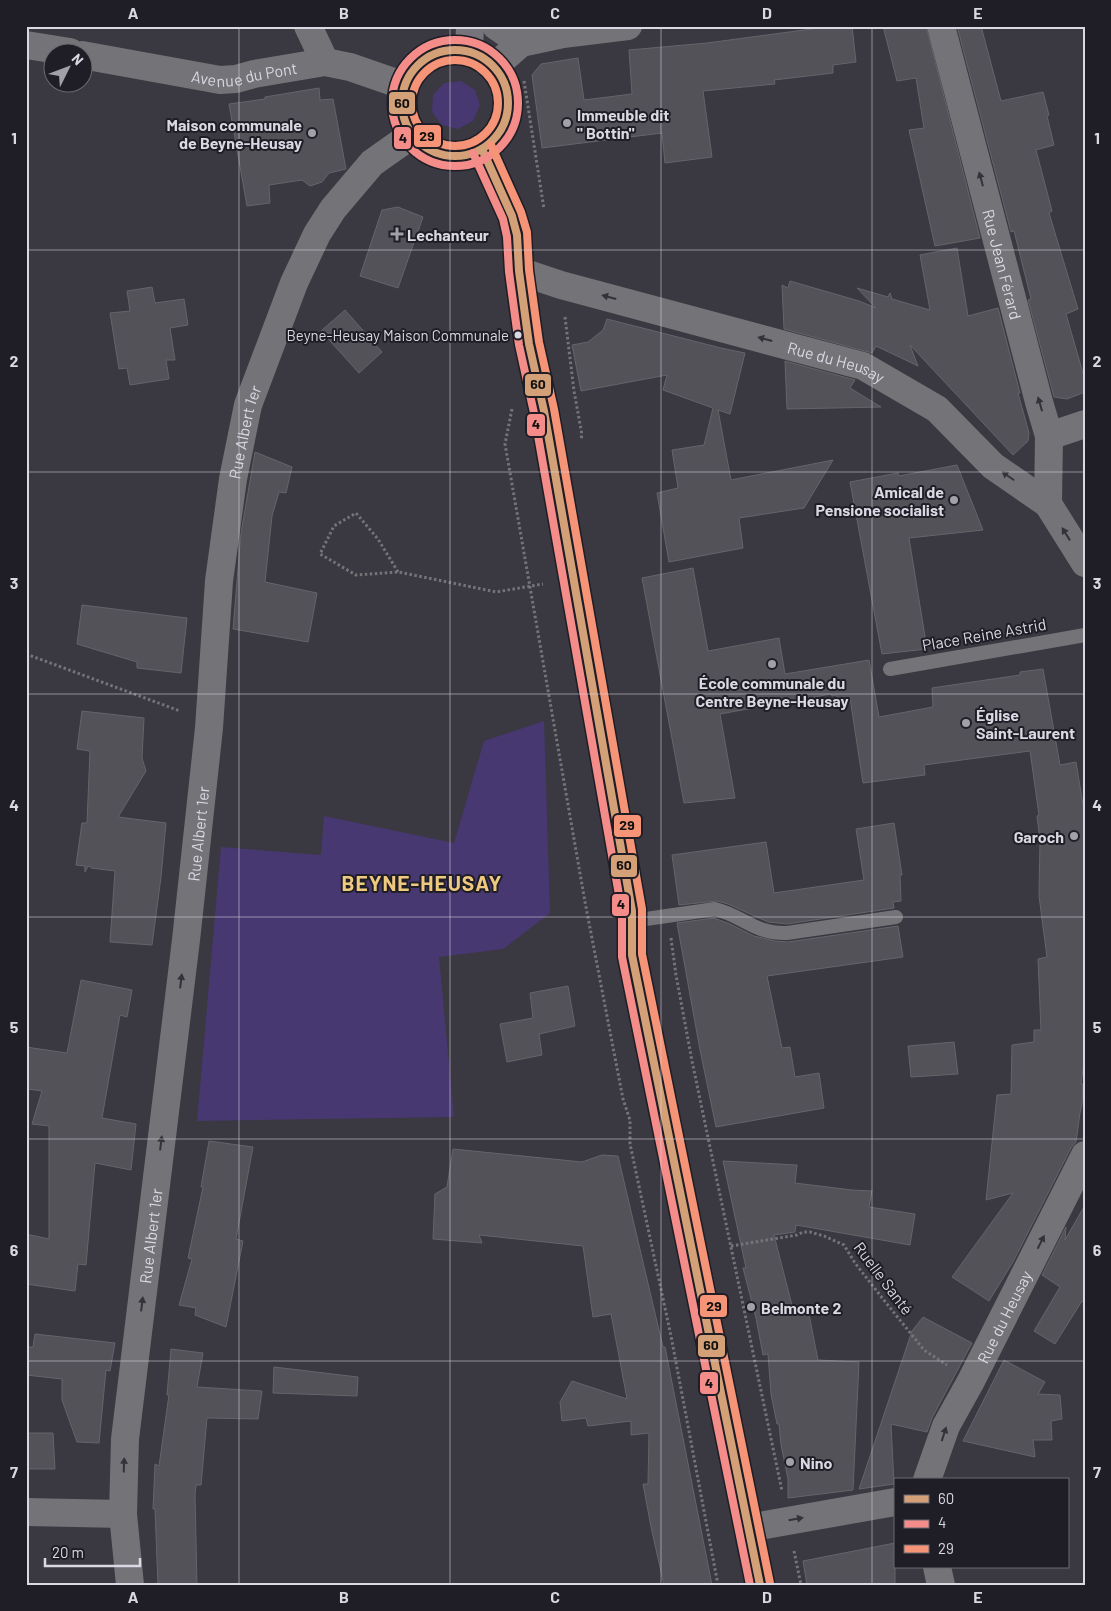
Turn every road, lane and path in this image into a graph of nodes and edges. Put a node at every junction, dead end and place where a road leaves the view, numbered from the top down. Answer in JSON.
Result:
{"nodes":[{"id":1,"x":308,"y":26,"type":"edge"},
{"id":2,"x":496,"y":26,"type":"edge"},
{"id":3,"x":628,"y":26,"type":"edge"},
{"id":4,"x":941,"y":26,"type":"edge"},
{"id":5,"x":461,"y":42,"type":"edge"},
{"id":6,"x":521,"y":43,"type":"junction"},
{"id":7,"x":26,"y":45,"type":"edge"},
{"id":8,"x":42,"y":48,"type":"edge"},
{"id":9,"x":92,"y":57,"type":"edge"},
{"id":10,"x":324,"y":62,"type":"junction"},
{"id":11,"x":494,"y":67,"type":"junction"},
{"id":12,"x":405,"y":86,"type":"junction"},
{"id":13,"x":413,"y":134,"type":"junction"},
{"id":14,"x":482,"y":150,"type":"junction"},
{"id":15,"x":519,"y":271,"type":"junction"},
{"id":16,"x":1085,"y":424,"type":"edge"},
{"id":17,"x":1049,"y":436,"type":"junction"},
{"id":18,"x":505,"y":444,"type":"dead end"},
{"id":19,"x":1048,"y":504,"type":"junction"},
{"id":20,"x":1085,"y":563,"type":"edge"},
{"id":21,"x":398,"y":572,"type":"junction"},
{"id":22,"x":574,"y":579,"type":"junction"},
{"id":23,"x":530,"y":586,"type":"junction"},
{"id":24,"x":1085,"y":635,"type":"edge"},
{"id":25,"x":26,"y":654,"type":"edge"},
{"id":26,"x":890,"y":669,"type":"dead end"},
{"id":27,"x":209,"y":728,"type":"junction"},
{"id":28,"x":667,"y":916,"type":"junction"},
{"id":29,"x":896,"y":917,"type":"dead end"},
{"id":30,"x":632,"y":921,"type":"junction"},
{"id":31,"x":1085,"y":1155,"type":"edge"},
{"id":32,"x":730,"y":1246,"type":"junction"},
{"id":33,"x":972,"y":1380,"type":"junction"},
{"id":34,"x":928,"y":1478,"type":"edge"},
{"id":35,"x":894,"y":1502,"type":"edge"},
{"id":36,"x":26,"y":1512,"type":"edge"},
{"id":37,"x":123,"y":1514,"type":"junction"},
{"id":38,"x":788,"y":1520,"type":"junction"},
{"id":39,"x":748,"y":1528,"type":"junction"},
{"id":40,"x":937,"y":1568,"type":"edge"},
{"id":41,"x":130,"y":1585,"type":"edge"},
{"id":42,"x":718,"y":1585,"type":"edge"},
{"id":43,"x":760,"y":1585,"type":"edge"},
{"id":44,"x":801,"y":1585,"type":"edge"},
{"id":45,"x":941,"y":1585,"type":"edge"}],
"edges":[{"from":1,"to":10,"type":"street"},
{"from":2,"to":6,"type":"street"},
{"from":3,"to":6,"type":"street"},
{"from":17,"to":4,"type":"street","name":"Rue Jean Férard","one_way":true},
{"from":5,"to":11,"type":"main road"},
{"from":5,"to":12,"type":"main road"},
{"from":6,"to":11,"type":"street"},
{"from":7,"to":8,"type":"street"},
{"from":9,"to":10,"type":"street","name":"Avenue du Pont"},
{"from":10,"to":12,"type":"street","name":"Avenue du Pont"},
{"from":11,"to":14,"type":"main road"},
{"from":12,"to":13,"type":"main road"},
{"from":13,"to":14,"type":"main road"},
{"from":13,"to":27,"type":"street","name":"Rue Albert 1er"},
{"from":14,"to":15,"type":"main road"},
{"from":19,"to":15,"type":"street","name":"Rue du Heusay","one_way":true},
{"from":15,"to":22,"type":"main road"},
{"from":16,"to":17,"type":"street"},
{"from":17,"to":19,"type":"street","name":"Rue Jean Férard"},
{"from":18,"to":23,"type":"path"},
{"from":20,"to":19,"type":"street","name":"Rue du Heusay","one_way":true},
{"from":21,"to":21,"type":"path"},
{"from":21,"to":23,"type":"path"},
{"from":22,"to":23,"type":"path"},
{"from":22,"to":30,"type":"main road"},
{"from":23,"to":42,"type":"path"},
{"from":24,"to":26,"type":"lane","name":"Place Reine Astrid"},
{"from":25,"to":27,"type":"path"},
{"from":37,"to":27,"type":"street","name":"Rue Albert 1er","one_way":true},
{"from":28,"to":29,"type":"lane"},
{"from":28,"to":30,"type":"lane"},
{"from":28,"to":32,"type":"path"},
{"from":30,"to":39,"type":"main road"},
{"from":33,"to":31,"type":"street","name":"Rue du Heusay","one_way":true},
{"from":32,"to":33,"type":"path","name":"Ruelle Santé"},
{"from":32,"to":38,"type":"path"},
{"from":34,"to":33,"type":"street","name":"Rue du Heusay","one_way":true},
{"from":38,"to":35,"type":"street","one_way":true},
{"from":36,"to":37,"type":"street"},
{"from":37,"to":41,"type":"street","name":"Rue Albert 1er"},
{"from":38,"to":39,"type":"street"},
{"from":38,"to":44,"type":"path"},
{"from":39,"to":43,"type":"main road"},
{"from":40,"to":45,"type":"street"}]}
